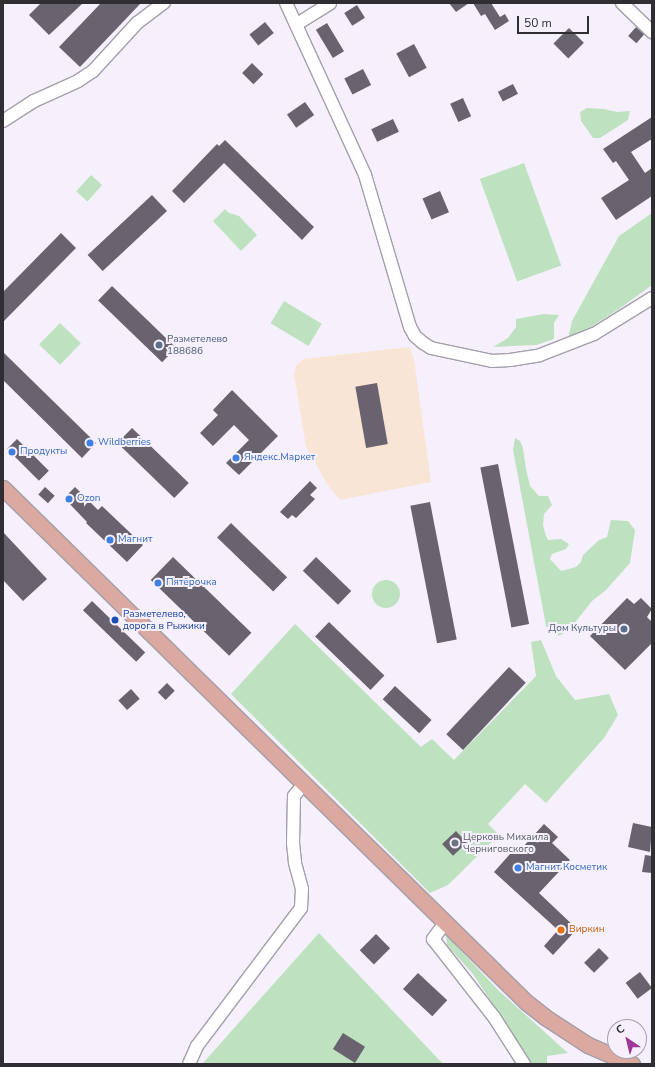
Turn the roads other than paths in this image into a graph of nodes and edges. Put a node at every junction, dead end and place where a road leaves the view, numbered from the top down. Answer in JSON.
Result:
{"nodes":[{"id":1,"x":164,"y":3,"type":"edge"},
{"id":2,"x":286,"y":3,"type":"edge"},
{"id":3,"x":330,"y":3,"type":"edge"},
{"id":4,"x":622,"y":3,"type":"edge"},
{"id":5,"x":297,"y":24,"type":"junction"},
{"id":6,"x":652,"y":32,"type":"edge"},
{"id":7,"x":3,"y":121,"type":"edge"},
{"id":8,"x":652,"y":298,"type":"edge"},
{"id":9,"x":3,"y":488,"type":"edge"},
{"id":10,"x":303,"y":785,"type":"junction"},
{"id":11,"x":444,"y":924,"type":"junction"},
{"id":12,"x":189,"y":1064,"type":"edge"},
{"id":13,"x":524,"y":1064,"type":"edge"},
{"id":14,"x":632,"y":1064,"type":"edge"}],
"edges":[{"from":1,"to":7,"type":"street"},
{"from":2,"to":5,"type":"street"},
{"from":3,"to":5,"type":"street"},
{"from":4,"to":6,"type":"street"},
{"from":5,"to":8,"type":"street"},
{"from":9,"to":10,"type":"main road"},
{"from":10,"to":11,"type":"main road"},
{"from":10,"to":12,"type":"street"},
{"from":11,"to":13,"type":"street"},
{"from":11,"to":14,"type":"main road"}]}
